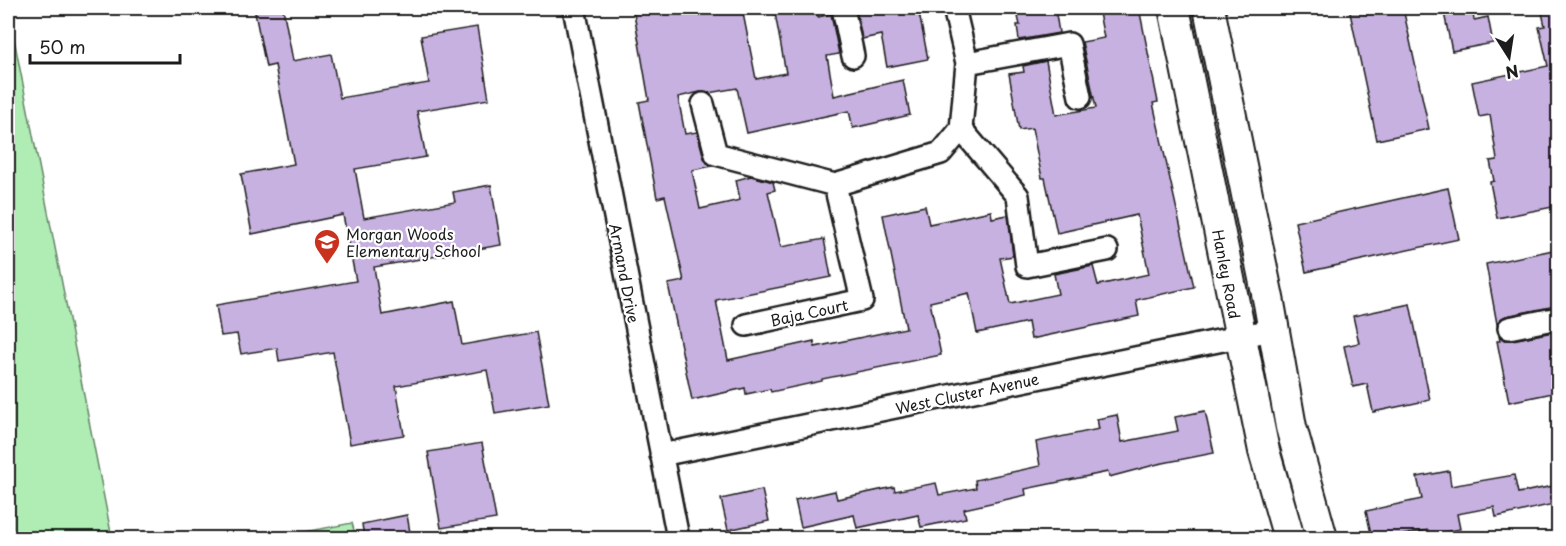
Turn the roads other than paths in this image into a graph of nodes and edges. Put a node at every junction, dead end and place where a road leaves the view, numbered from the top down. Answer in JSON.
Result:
{"nodes":[{"id":1,"x":574,"y":8,"type":"edge"},
{"id":2,"x":843,"y":8,"type":"edge"},
{"id":3,"x":954,"y":8,"type":"edge"},
{"id":4,"x":1174,"y":8,"type":"edge"},
{"id":5,"x":1209,"y":8,"type":"edge"},
{"id":6,"x":853,"y":56,"type":"dead end"},
{"id":7,"x":967,"y":63,"type":"junction"},
{"id":8,"x":1080,"y":97,"type":"dead end"},
{"id":9,"x":704,"y":104,"type":"dead end"},
{"id":10,"x":961,"y":129,"type":"junction"},
{"id":11,"x":836,"y":185,"type":"junction"},
{"id":12,"x":1107,"y":250,"type":"dead end"},
{"id":13,"x":1558,"y":318,"type":"edge"},
{"id":14,"x":747,"y":325,"type":"dead end"},
{"id":15,"x":1509,"y":328,"type":"dead end"},
{"id":16,"x":1272,"y":330,"type":"junction"},
{"id":17,"x":1240,"y":337,"type":"junction"},
{"id":18,"x":661,"y":455,"type":"junction"},
{"id":19,"x":678,"y":538,"type":"edge"},
{"id":20,"x":1289,"y":538,"type":"edge"},
{"id":21,"x":1322,"y":538,"type":"edge"}],
"edges":[{"from":1,"to":18,"type":"street","name":"Armand Drive"},
{"from":2,"to":6,"type":"street"},
{"from":3,"to":7,"type":"street"},
{"from":4,"to":17,"type":"main road","name":"Hanley Road"},
{"from":5,"to":16,"type":"main road"},
{"from":7,"to":8,"type":"street"},
{"from":7,"to":10,"type":"street"},
{"from":9,"to":11,"type":"street"},
{"from":10,"to":11,"type":"street"},
{"from":10,"to":12,"type":"street"},
{"from":11,"to":14,"type":"street","name":"Baja Court"},
{"from":13,"to":15,"type":"street"},
{"from":16,"to":17,"type":"street","name":"West Cluster Avenue"},
{"from":16,"to":21,"type":"main road"},
{"from":17,"to":18,"type":"street","name":"West Cluster Avenue"},
{"from":17,"to":20,"type":"main road","name":"Hanley Road"},
{"from":18,"to":19,"type":"street","name":"Armand Drive"}]}
